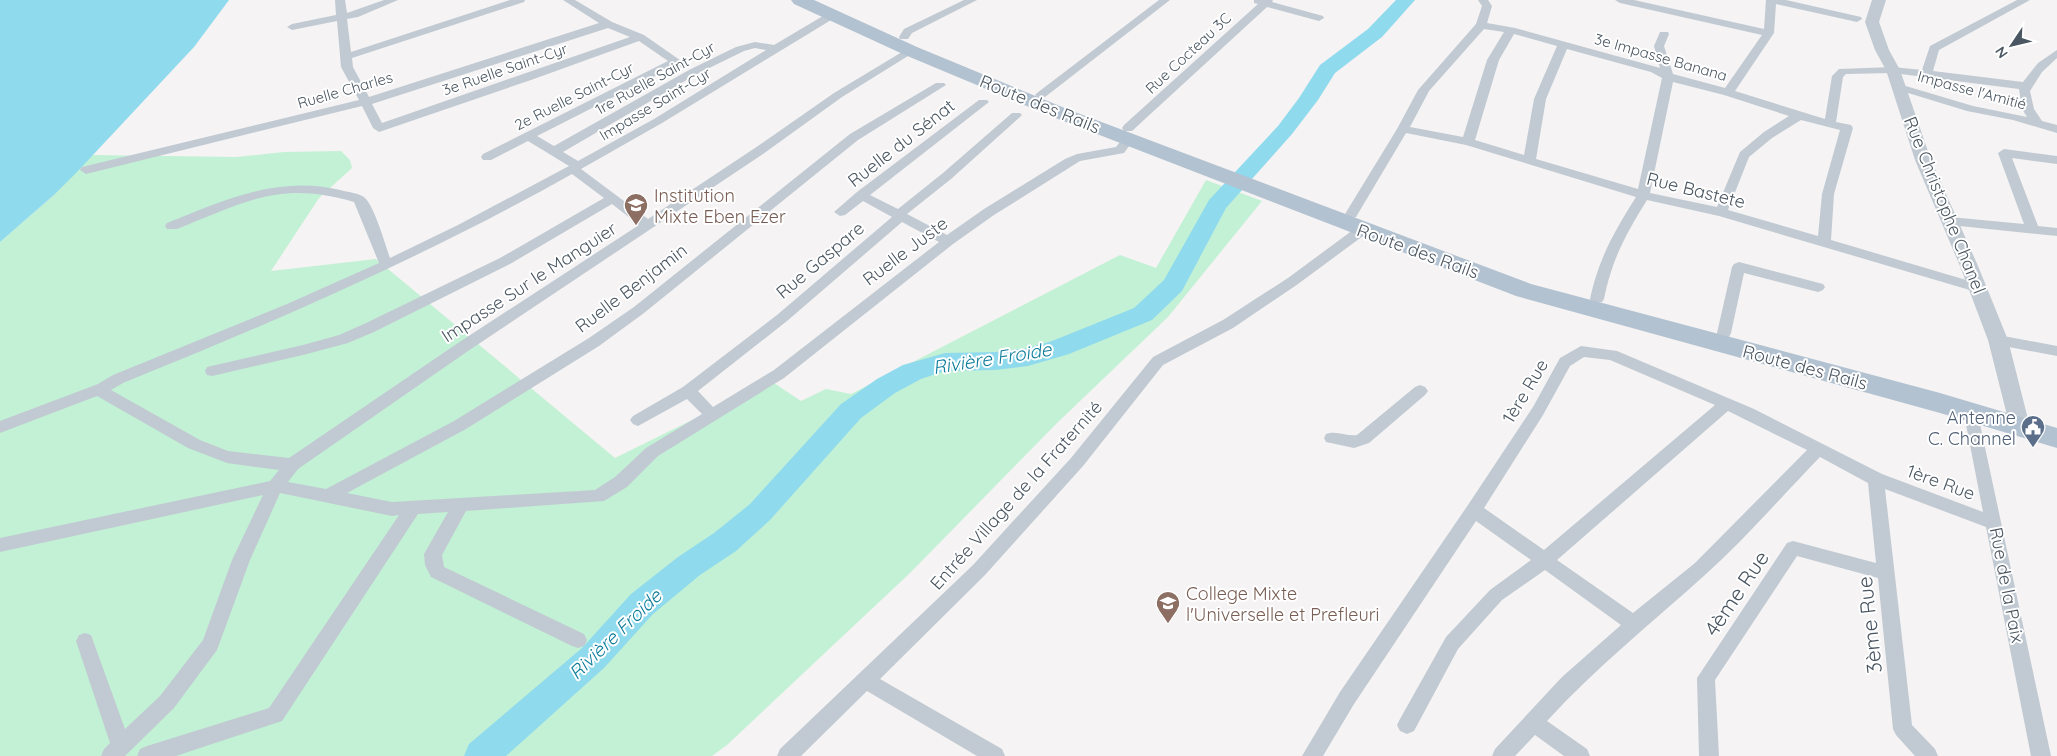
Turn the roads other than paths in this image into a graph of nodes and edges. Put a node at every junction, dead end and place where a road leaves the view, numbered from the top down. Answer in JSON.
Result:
{"nodes":[{"id":1,"x":340,"y":0,"type":"edge"},
{"id":2,"x":393,"y":0,"type":"edge"},
{"id":3,"x":520,"y":0,"type":"edge"},
{"id":4,"x":568,"y":0,"type":"edge"},
{"id":5,"x":800,"y":0,"type":"edge"},
{"id":6,"x":972,"y":0,"type":"edge"},
{"id":7,"x":1165,"y":0,"type":"edge"},
{"id":8,"x":1484,"y":0,"type":"edge"},
{"id":9,"x":1620,"y":0,"type":"edge"},
{"id":10,"x":1771,"y":0,"type":"edge"},
{"id":11,"x":1823,"y":0,"type":"edge"},
{"id":12,"x":1879,"y":0,"type":"edge"},
{"id":13,"x":2025,"y":0,"type":"edge"},
{"id":14,"x":1263,"y":1,"type":"edge"},
{"id":15,"x":828,"y":8,"type":"edge"},
{"id":16,"x":341,"y":18,"type":"junction"},
{"id":17,"x":1319,"y":18,"type":"dead end"},
{"id":18,"x":1864,"y":20,"type":"junction"},
{"id":19,"x":608,"y":24,"type":"junction"},
{"id":20,"x":1481,"y":25,"type":"junction"},
{"id":21,"x":292,"y":27,"type":"dead end"},
{"id":22,"x":1511,"y":30,"type":"junction"},
{"id":23,"x":1770,"y":33,"type":"junction"},
{"id":24,"x":1664,"y":34,"type":"dead end"},
{"id":25,"x":640,"y":36,"type":"junction"},
{"id":26,"x":907,"y":44,"type":"junction"},
{"id":27,"x":1563,"y":45,"type":"junction"},
{"id":28,"x":776,"y":49,"type":"junction"},
{"id":29,"x":2057,"y":53,"type":"edge"},
{"id":30,"x":345,"y":57,"type":"junction"},
{"id":31,"x":674,"y":62,"type":"junction"},
{"id":32,"x":1893,"y":70,"type":"junction"},
{"id":33,"x":693,"y":72,"type":"junction"},
{"id":34,"x":1927,"y":72,"type":"junction"},
{"id":35,"x":1668,"y":77,"type":"junction"},
{"id":36,"x":940,"y":85,"type":"dead end"},
{"id":37,"x":1899,"y":86,"type":"junction"},
{"id":38,"x":2026,"y":86,"type":"junction"},
{"id":39,"x":1728,"y":93,"type":"junction"},
{"id":40,"x":1041,"y":95,"type":"junction"},
{"id":41,"x":365,"y":102,"type":"junction"},
{"id":42,"x":983,"y":102,"type":"dead end"},
{"id":43,"x":1016,"y":115,"type":"dead end"},
{"id":44,"x":1797,"y":116,"type":"junction"},
{"id":45,"x":2037,"y":123,"type":"junction"},
{"id":46,"x":1830,"y":124,"type":"junction"},
{"id":47,"x":2057,"y":129,"type":"edge"},
{"id":48,"x":1403,"y":130,"type":"junction"},
{"id":49,"x":1129,"y":133,"type":"junction"},
{"id":50,"x":528,"y":136,"type":"junction"},
{"id":51,"x":1468,"y":142,"type":"junction"},
{"id":52,"x":553,"y":152,"type":"junction"},
{"id":53,"x":487,"y":156,"type":"dead end"},
{"id":54,"x":2057,"y":160,"type":"edge"},
{"id":55,"x":1529,"y":161,"type":"junction"},
{"id":56,"x":576,"y":168,"type":"junction"},
{"id":57,"x":86,"y":170,"type":"dead end"},
{"id":58,"x":861,"y":195,"type":"junction"},
{"id":59,"x":1643,"y":195,"type":"junction"},
{"id":60,"x":613,"y":198,"type":"junction"},
{"id":61,"x":840,"y":212,"type":"dead end"},
{"id":62,"x":1721,"y":212,"type":"junction"},
{"id":63,"x":901,"y":215,"type":"junction"},
{"id":64,"x":1950,"y":221,"type":"junction"},
{"id":65,"x":1357,"y":222,"type":"junction"},
{"id":66,"x":172,"y":226,"type":"dead end"},
{"id":67,"x":648,"y":226,"type":"junction"},
{"id":68,"x":2032,"y":228,"type":"junction"},
{"id":69,"x":2057,"y":232,"type":"edge"},
{"id":70,"x":948,"y":241,"type":"junction"},
{"id":71,"x":1824,"y":244,"type":"junction"},
{"id":72,"x":386,"y":264,"type":"junction"},
{"id":73,"x":1818,"y":287,"type":"dead end"},
{"id":74,"x":1978,"y":288,"type":"junction"},
{"id":75,"x":1597,"y":298,"type":"junction"},
{"id":76,"x":1724,"y":333,"type":"junction"},
{"id":77,"x":1998,"y":340,"type":"junction"},
{"id":78,"x":2057,"y":351,"type":"edge"},
{"id":79,"x":212,"y":370,"type":"dead end"},
{"id":80,"x":103,"y":388,"type":"junction"},
{"id":81,"x":688,"y":391,"type":"junction"},
{"id":82,"x":1420,"y":391,"type":"dead end"},
{"id":83,"x":1727,"y":403,"type":"junction"},
{"id":84,"x":1972,"y":414,"type":"junction"},
{"id":85,"x":713,"y":416,"type":"junction"},
{"id":86,"x":638,"y":420,"type":"dead end"},
{"id":87,"x":2018,"y":420,"type":"junction"},
{"id":88,"x":2057,"y":424,"type":"edge"},
{"id":89,"x":0,"y":426,"type":"edge"},
{"id":90,"x":1332,"y":438,"type":"dead end"},
{"id":91,"x":2057,"y":438,"type":"edge"},
{"id":92,"x":1817,"y":450,"type":"junction"},
{"id":93,"x":292,"y":465,"type":"junction"},
{"id":94,"x":1876,"y":480,"type":"junction"},
{"id":95,"x":275,"y":486,"type":"junction"},
{"id":96,"x":328,"y":496,"type":"junction"},
{"id":97,"x":461,"y":505,"type":"junction"},
{"id":98,"x":412,"y":509,"type":"junction"},
{"id":99,"x":1474,"y":510,"type":"junction"},
{"id":100,"x":1994,"y":522,"type":"junction"},
{"id":101,"x":0,"y":545,"type":"edge"},
{"id":102,"x":1544,"y":561,"type":"junction"},
{"id":103,"x":1886,"y":573,"type":"junction"},
{"id":104,"x":1634,"y":624,"type":"junction"},
{"id":105,"x":578,"y":640,"type":"dead end"},
{"id":106,"x":85,"y":641,"type":"dead end"},
{"id":107,"x":866,"y":680,"type":"junction"},
{"id":108,"x":1533,"y":722,"type":"junction"},
{"id":109,"x":1407,"y":725,"type":"dead end"},
{"id":110,"x":116,"y":751,"type":"edge"},
{"id":111,"x":147,"y":756,"type":"edge"},
{"id":112,"x":787,"y":756,"type":"edge"},
{"id":113,"x":995,"y":756,"type":"edge"},
{"id":114,"x":1312,"y":756,"type":"edge"},
{"id":115,"x":1502,"y":756,"type":"edge"},
{"id":116,"x":1580,"y":756,"type":"edge"},
{"id":117,"x":1709,"y":756,"type":"edge"},
{"id":118,"x":1928,"y":756,"type":"edge"},
{"id":119,"x":2041,"y":756,"type":"edge"}],
"edges":[{"from":1,"to":16,"type":"street"},
{"from":2,"to":16,"type":"street"},
{"from":3,"to":30,"type":"street"},
{"from":4,"to":19,"type":"street"},
{"from":5,"to":15,"type":"main road","name":"Route des Rails"},
{"from":6,"to":26,"type":"street","name":"Impasse Sur le Manguier"},
{"from":7,"to":40,"type":"street"},
{"from":8,"to":20,"type":"street"},
{"from":9,"to":23,"type":"street"},
{"from":10,"to":18,"type":"street"},
{"from":10,"to":23,"type":"street"},
{"from":11,"to":18,"type":"street"},
{"from":12,"to":18,"type":"street"},
{"from":13,"to":34,"type":"street"},
{"from":14,"to":17,"type":"street"},
{"from":14,"to":49,"type":"street","name":"Rue Cocteau 3C"},
{"from":15,"to":26,"type":"main road","name":"Route des Rails"},
{"from":15,"to":28,"type":"street","name":"Impasse Saint-Cyr"},
{"from":16,"to":21,"type":"street"},
{"from":16,"to":30,"type":"street"},
{"from":18,"to":32,"type":"street","name":"Rue Christophe Chanel"},
{"from":19,"to":25,"type":"street"},
{"from":19,"to":41,"type":"street","name":"Ruelle Charles"},
{"from":20,"to":22,"type":"street","name":"3e Impasse Banana"},
{"from":20,"to":48,"type":"street"},
{"from":22,"to":27,"type":"street","name":"3e Impasse Banana"},
{"from":22,"to":51,"type":"street"},
{"from":23,"to":39,"type":"street"},
{"from":24,"to":35,"type":"street"},
{"from":25,"to":31,"type":"street"},
{"from":25,"to":41,"type":"street","name":"3e Ruelle Saint-Cyr"},
{"from":26,"to":40,"type":"main road","name":"Route des Rails"},
{"from":26,"to":49,"type":"main road","name":"Route des Rails"},
{"from":26,"to":67,"type":"street","name":"Impasse Sur le Manguier"},
{"from":27,"to":35,"type":"street","name":"3e Impasse Banana"},
{"from":27,"to":55,"type":"street"},
{"from":28,"to":33,"type":"street","name":"1re Ruelle Saint-Cyr"},
{"from":28,"to":56,"type":"street","name":"Impasse Saint-Cyr"},
{"from":29,"to":38,"type":"street"},
{"from":30,"to":41,"type":"street"},
{"from":31,"to":33,"type":"street"},
{"from":31,"to":50,"type":"street","name":"2e Ruelle Saint-Cyr"},
{"from":32,"to":34,"type":"street"},
{"from":32,"to":37,"type":"street","name":"Rue Christophe Chanel"},
{"from":32,"to":46,"type":"street"},
{"from":33,"to":52,"type":"street","name":"1re Ruelle Saint-Cyr"},
{"from":34,"to":38,"type":"street"},
{"from":35,"to":39,"type":"street","name":"3e Impasse Banana"},
{"from":35,"to":59,"type":"street"},
{"from":36,"to":96,"type":"street","name":"Ruelle Benjamin"},
{"from":37,"to":45,"type":"street","name":"Impasse l'Amitié"},
{"from":37,"to":64,"type":"street","name":"Rue Christophe Chanel"},
{"from":38,"to":45,"type":"street"},
{"from":39,"to":44,"type":"street","name":"3e Impasse Banana"},
{"from":40,"to":49,"type":"main road","name":"Route des Rails"},
{"from":41,"to":57,"type":"street","name":"Ruelle Charles"},
{"from":42,"to":58,"type":"street","name":"Ruelle du Sénat"},
{"from":43,"to":63,"type":"street","name":"Rue Gaspare"},
{"from":44,"to":46,"type":"street","name":"3e Impasse Banana"},
{"from":44,"to":62,"type":"street"},
{"from":45,"to":47,"type":"street","name":"Impasse l'Amitié"},
{"from":46,"to":71,"type":"street"},
{"from":48,"to":51,"type":"street","name":"Rue Bastete"},
{"from":48,"to":65,"type":"street"},
{"from":49,"to":65,"type":"main road","name":"Route des Rails"},
{"from":49,"to":70,"type":"street","name":"Ruelle Juste"},
{"from":50,"to":52,"type":"street"},
{"from":50,"to":53,"type":"street","name":"2e Ruelle Saint-Cyr"},
{"from":51,"to":55,"type":"street","name":"Rue Bastete"},
{"from":52,"to":56,"type":"street"},
{"from":54,"to":68,"type":"street"},
{"from":55,"to":59,"type":"street","name":"Rue Bastete"},
{"from":56,"to":60,"type":"street"},
{"from":56,"to":72,"type":"street","name":"Impasse Saint-Cyr"},
{"from":58,"to":61,"type":"street","name":"Ruelle du Sénat"},
{"from":58,"to":63,"type":"street"},
{"from":59,"to":62,"type":"street","name":"Rue Bastete"},
{"from":59,"to":75,"type":"street"},
{"from":60,"to":67,"type":"street"},
{"from":60,"to":79,"type":"street"},
{"from":62,"to":71,"type":"street","name":"Rue Bastete"},
{"from":63,"to":70,"type":"street"},
{"from":63,"to":81,"type":"street","name":"Rue Gaspare"},
{"from":64,"to":68,"type":"street"},
{"from":64,"to":74,"type":"street","name":"Rue Christophe Chanel"},
{"from":65,"to":75,"type":"main road","name":"Route des Rails"},
{"from":65,"to":84,"type":"main road","name":"Route des Rails"},
{"from":65,"to":107,"type":"street","name":"Entrée Village de la Fraternité"},
{"from":66,"to":72,"type":"street"},
{"from":67,"to":93,"type":"street","name":"Impasse Sur le Manguier"},
{"from":68,"to":69,"type":"street"},
{"from":70,"to":85,"type":"street","name":"Ruelle Juste"},
{"from":71,"to":74,"type":"street","name":"Rue Bastete"},
{"from":72,"to":80,"type":"street","name":"Impasse Saint-Cyr"},
{"from":73,"to":76,"type":"street"},
{"from":74,"to":77,"type":"street","name":"Rue Christophe Chanel"},
{"from":75,"to":76,"type":"main road","name":"Route des Rails"},
{"from":76,"to":87,"type":"main road","name":"Route des Rails"},
{"from":77,"to":78,"type":"street"},
{"from":77,"to":87,"type":"street","name":"Rue Christophe Chanel"},
{"from":80,"to":89,"type":"street","name":"Impasse Saint-Cyr"},
{"from":80,"to":93,"type":"street"},
{"from":81,"to":85,"type":"street"},
{"from":81,"to":86,"type":"street","name":"Rue Gaspare"},
{"from":82,"to":90,"type":"street"},
{"from":83,"to":92,"type":"street","name":"1ère Rue"},
{"from":83,"to":99,"type":"street","name":"1ère Rue"},
{"from":83,"to":102,"type":"street"},
{"from":84,"to":87,"type":"main road","name":"Route des Rails"},
{"from":84,"to":100,"type":"street","name":"Rue de la Paix"},
{"from":85,"to":97,"type":"street","name":"Ruelle Juste"},
{"from":87,"to":88,"type":"main road","name":"Route des Rails"},
{"from":87,"to":91,"type":"main road","name":"Route des Rails"},
{"from":92,"to":94,"type":"street","name":"1ère Rue"},
{"from":92,"to":104,"type":"street"},
{"from":93,"to":95,"type":"street","name":"Impasse Sur le Manguier"},
{"from":94,"to":100,"type":"street","name":"1ère Rue"},
{"from":94,"to":103,"type":"street","name":"3ème Rue"},
{"from":95,"to":96,"type":"street","name":"Ruelle Juste"},
{"from":95,"to":101,"type":"street"},
{"from":95,"to":110,"type":"street","name":"Impasse Sur le Manguier"},
{"from":96,"to":98,"type":"street","name":"Ruelle Juste"},
{"from":97,"to":98,"type":"street","name":"Ruelle Juste"},
{"from":97,"to":105,"type":"street"},
{"from":98,"to":111,"type":"street"},
{"from":99,"to":102,"type":"street"},
{"from":99,"to":114,"type":"street","name":"1ère Rue"},
{"from":100,"to":119,"type":"street","name":"Rue de la Paix"},
{"from":102,"to":104,"type":"street"},
{"from":102,"to":109,"type":"street"},
{"from":103,"to":117,"type":"street","name":"4ème Rue"},
{"from":103,"to":118,"type":"street","name":"3ème Rue"},
{"from":104,"to":108,"type":"street"},
{"from":106,"to":110,"type":"street"},
{"from":107,"to":112,"type":"street","name":"Entrée Village de la Fraternité"},
{"from":107,"to":113,"type":"street"},
{"from":108,"to":115,"type":"street"},
{"from":108,"to":116,"type":"street"}]}
